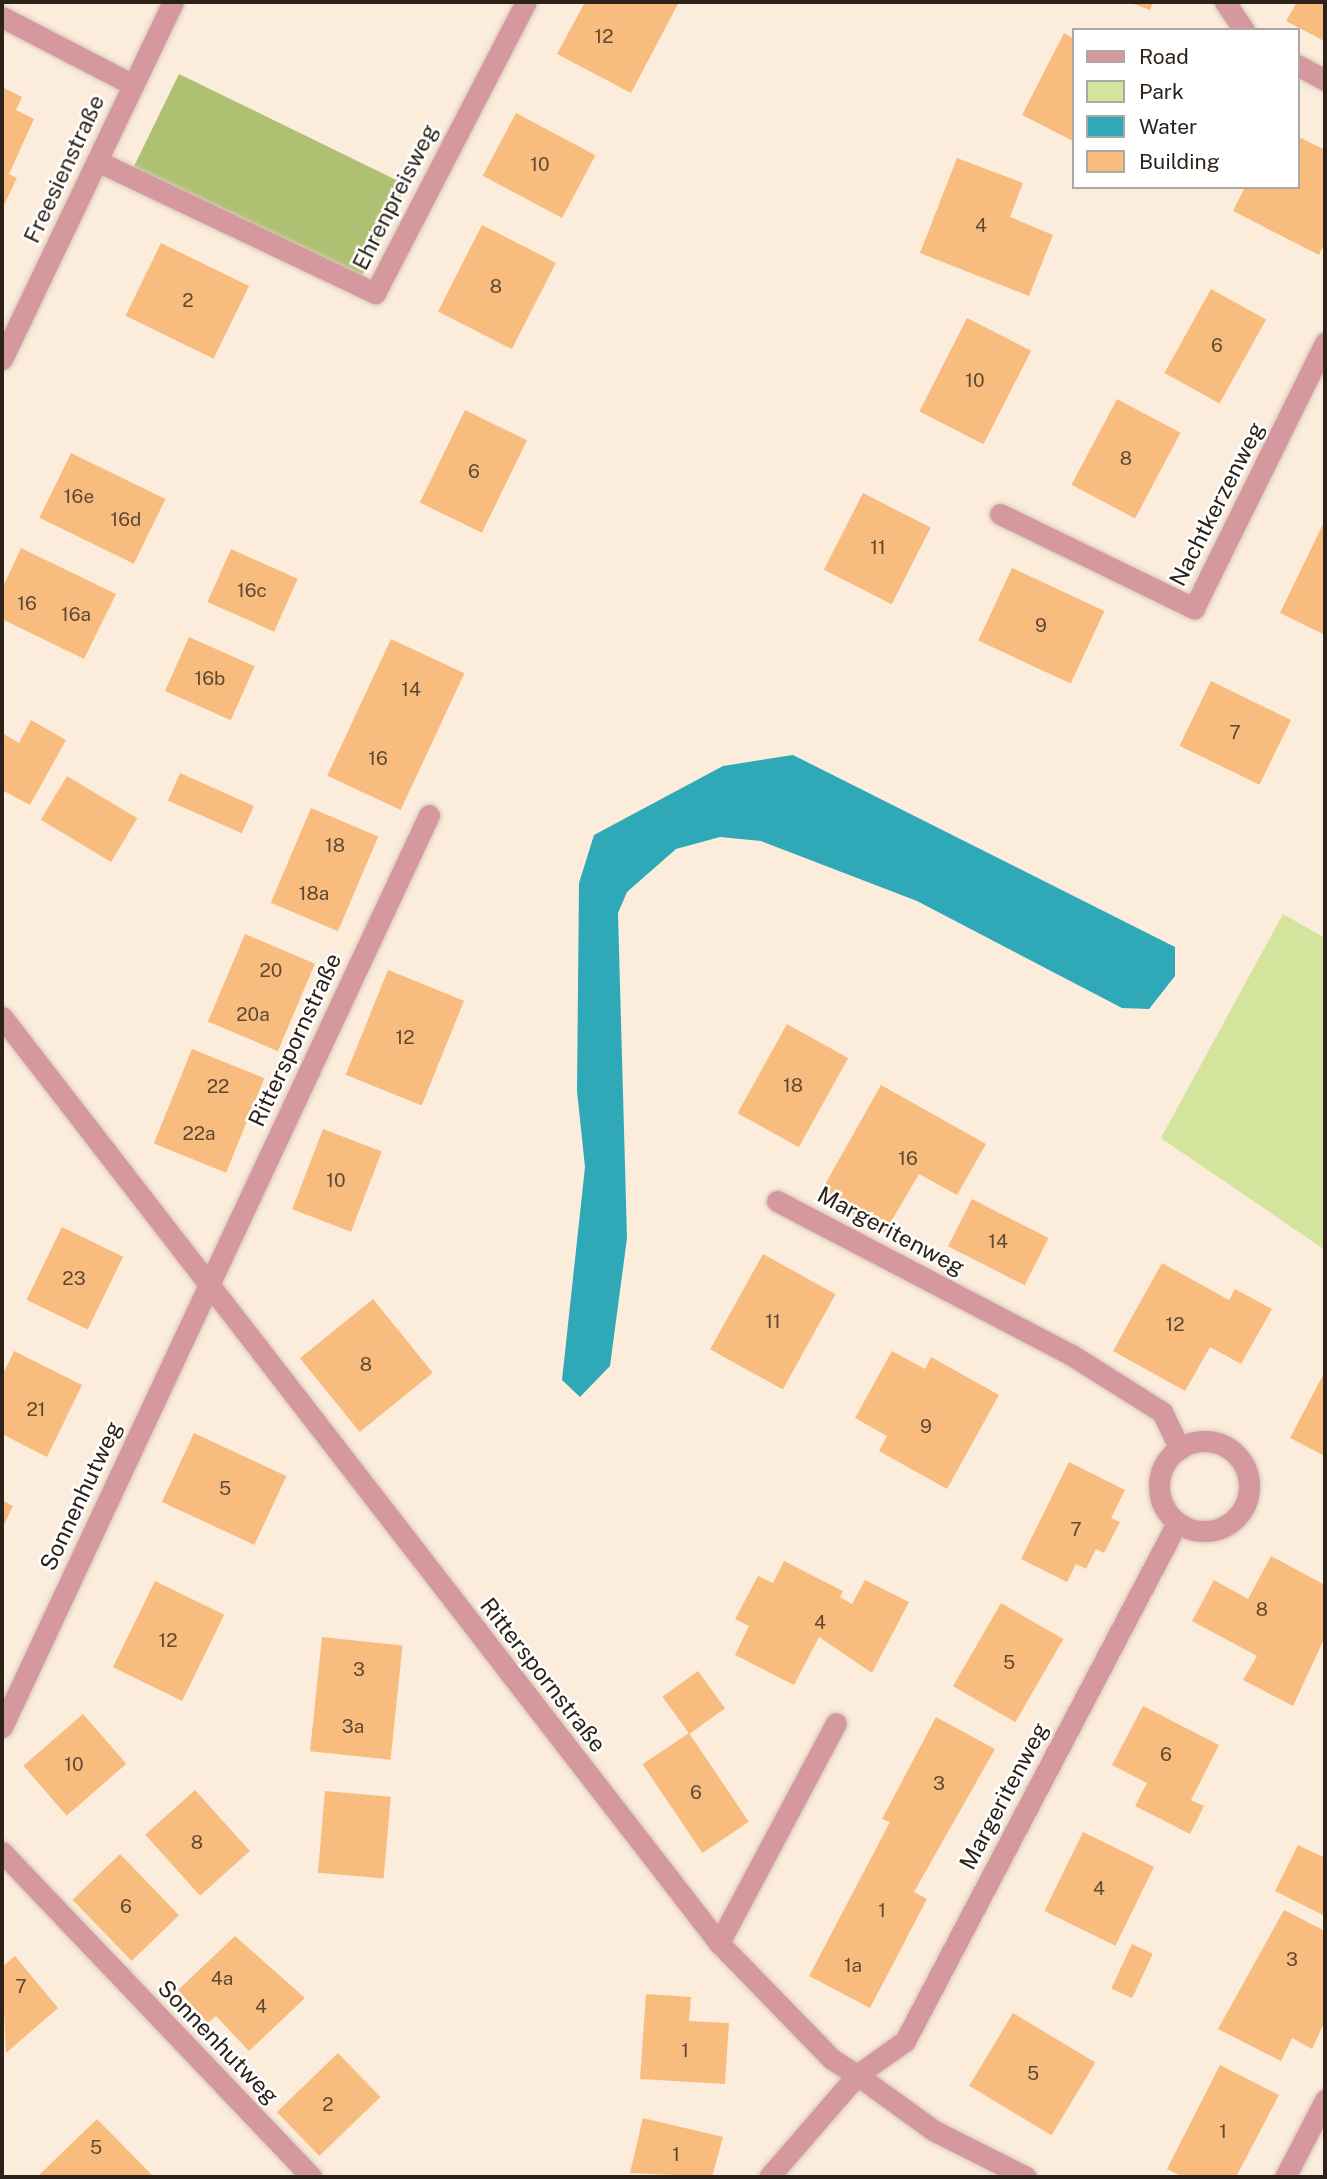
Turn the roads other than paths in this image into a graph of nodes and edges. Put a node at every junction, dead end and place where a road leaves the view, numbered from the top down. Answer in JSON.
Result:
{"nodes":[{"id":1,"x":173,"y":2,"type":"edge"},
{"id":2,"x":526,"y":2,"type":"edge"},
{"id":3,"x":1225,"y":2,"type":"edge"},
{"id":4,"x":2,"y":17,"type":"edge"},
{"id":5,"x":1243,"y":28,"type":"edge"},
{"id":6,"x":1299,"y":66,"type":"edge"},
{"id":7,"x":1325,"y":80,"type":"edge"},
{"id":8,"x":133,"y":85,"type":"junction"},
{"id":9,"x":97,"y":161,"type":"junction"},
{"id":10,"x":1325,"y":343,"type":"edge"},
{"id":11,"x":2,"y":359,"type":"edge"},
{"id":12,"x":1000,"y":514,"type":"dead end"},
{"id":13,"x":429,"y":815,"type":"dead end"},
{"id":14,"x":2,"y":1017,"type":"edge"},
{"id":15,"x":777,"y":1201,"type":"dead end"},
{"id":16,"x":208,"y":1287,"type":"junction"},
{"id":17,"x":1180,"y":1449,"type":"junction"},
{"id":18,"x":1177,"y":1522,"type":"junction"},
{"id":19,"x":836,"y":1723,"type":"dead end"},
{"id":20,"x":2,"y":1727,"type":"edge"},
{"id":21,"x":2,"y":1852,"type":"edge"},
{"id":22,"x":719,"y":1943,"type":"junction"},
{"id":23,"x":857,"y":2075,"type":"junction"},
{"id":24,"x":1325,"y":2100,"type":"edge"},
{"id":25,"x":311,"y":2177,"type":"edge"},
{"id":26,"x":769,"y":2177,"type":"edge"},
{"id":27,"x":1026,"y":2177,"type":"edge"},
{"id":28,"x":1285,"y":2177,"type":"edge"}],
"edges":[{"from":1,"to":8,"type":"street","name":"Freesienstraße"},
{"from":2,"to":9,"type":"street","name":"Ehrenpreisweg"},
{"from":3,"to":5,"type":"street"},
{"from":4,"to":8,"type":"street"},
{"from":6,"to":7,"type":"street"},
{"from":8,"to":9,"type":"street","name":"Freesienstraße"},
{"from":9,"to":11,"type":"street","name":"Freesienstraße"},
{"from":10,"to":12,"type":"street","name":"Nachtkerzenweg"},
{"from":13,"to":16,"type":"street","name":"Ritterspornstraße"},
{"from":14,"to":16,"type":"street","name":"Ritterspornstraße"},
{"from":15,"to":17,"type":"street","name":"Margeritenweg"},
{"from":16,"to":20,"type":"street","name":"Sonnenhutweg"},
{"from":16,"to":22,"type":"street","name":"Ritterspornstraße"},
{"from":17,"to":18,"type":"street"},
{"from":17,"to":18,"type":"street"},
{"from":18,"to":23,"type":"street","name":"Margeritenweg"},
{"from":19,"to":22,"type":"street"},
{"from":21,"to":25,"type":"street","name":"Sonnenhutweg"},
{"from":22,"to":23,"type":"street","name":"Ritterspornstraße"},
{"from":23,"to":26,"type":"street","name":"Margeritenweg"},
{"from":23,"to":27,"type":"street","name":"Ritterspornstraße"},
{"from":24,"to":28,"type":"street"}]}
